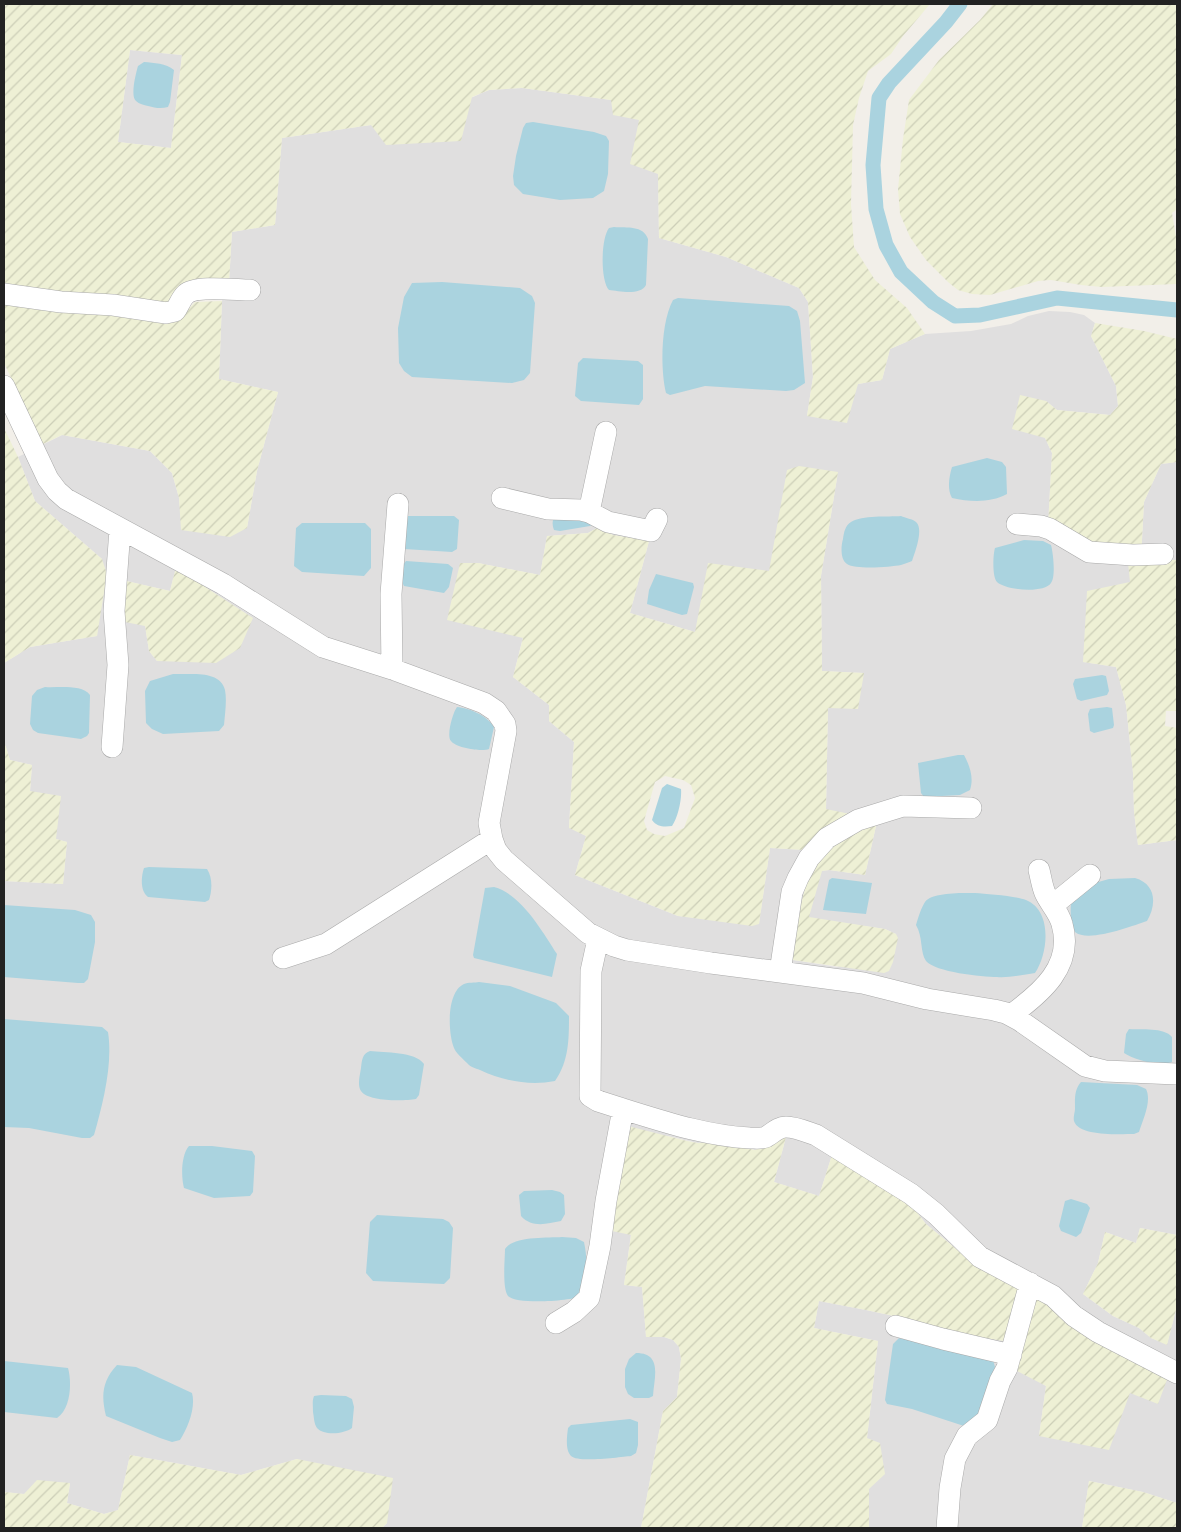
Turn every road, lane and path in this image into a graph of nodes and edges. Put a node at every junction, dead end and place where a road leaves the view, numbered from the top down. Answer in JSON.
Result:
{"nodes":[{"id":1,"x":250,"y":290,"type":"dead end"},
{"id":2,"x":4,"y":294,"type":"edge"},
{"id":3,"x":4,"y":386,"type":"edge"},
{"id":4,"x":606,"y":432,"type":"dead end"},
{"id":5,"x":502,"y":498,"type":"dead end"},
{"id":6,"x":398,"y":504,"type":"dead end"},
{"id":7,"x":589,"y":512,"type":"junction"},
{"id":8,"x":657,"y":519,"type":"dead end"},
{"id":9,"x":1017,"y":524,"type":"dead end"},
{"id":10,"x":120,"y":529,"type":"junction"},
{"id":11,"x":1163,"y":554,"type":"dead end"},
{"id":12,"x":392,"y":669,"type":"junction"},
{"id":13,"x":112,"y":747,"type":"dead end"},
{"id":14,"x":971,"y":808,"type":"dead end"},
{"id":15,"x":492,"y":839,"type":"junction"},
{"id":16,"x":1039,"y":870,"type":"dead end"},
{"id":17,"x":1090,"y":875,"type":"dead end"},
{"id":18,"x":1053,"y":905,"type":"junction"},
{"id":19,"x":598,"y":938,"type":"junction"},
{"id":20,"x":283,"y":958,"type":"dead end"},
{"id":21,"x":780,"y":972,"type":"junction"},
{"id":22,"x":1011,"y":1015,"type":"junction"},
{"id":23,"x":1177,"y":1074,"type":"edge"},
{"id":24,"x":623,"y":1109,"type":"junction"},
{"id":25,"x":1030,"y":1283,"type":"junction"},
{"id":26,"x":556,"y":1323,"type":"dead end"},
{"id":27,"x":896,"y":1326,"type":"dead end"},
{"id":28,"x":1011,"y":1355,"type":"junction"},
{"id":29,"x":1177,"y":1373,"type":"edge"},
{"id":30,"x":947,"y":1528,"type":"edge"}],
"edges":[{"from":1,"to":2,"type":"street"},
{"from":3,"to":10,"type":"street"},
{"from":4,"to":7,"type":"street"},
{"from":5,"to":7,"type":"street"},
{"from":6,"to":12,"type":"street"},
{"from":7,"to":8,"type":"street"},
{"from":9,"to":11,"type":"street"},
{"from":10,"to":12,"type":"street"},
{"from":10,"to":13,"type":"street"},
{"from":12,"to":15,"type":"street"},
{"from":14,"to":21,"type":"street"},
{"from":15,"to":19,"type":"street"},
{"from":15,"to":20,"type":"street"},
{"from":16,"to":18,"type":"street"},
{"from":17,"to":18,"type":"street"},
{"from":18,"to":22,"type":"street"},
{"from":19,"to":21,"type":"street"},
{"from":19,"to":24,"type":"street"},
{"from":21,"to":22,"type":"street"},
{"from":22,"to":23,"type":"street"},
{"from":24,"to":25,"type":"street"},
{"from":24,"to":26,"type":"street"},
{"from":25,"to":28,"type":"street"},
{"from":25,"to":29,"type":"street"},
{"from":27,"to":28,"type":"street"},
{"from":28,"to":30,"type":"street"}]}
